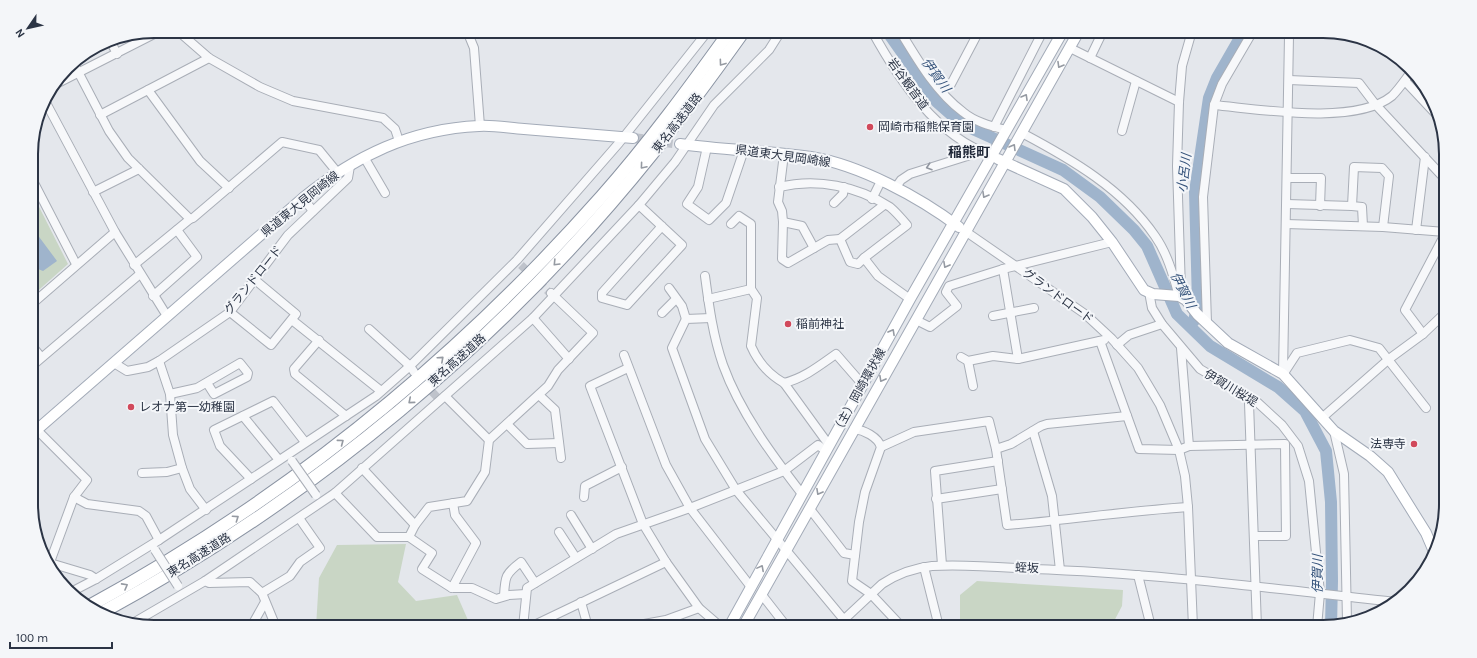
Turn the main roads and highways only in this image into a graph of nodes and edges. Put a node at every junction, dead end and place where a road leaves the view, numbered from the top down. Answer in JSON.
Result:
{"nodes":[{"id":1,"x":725,"y":38,"type":"edge"},
{"id":2,"x":739,"y":38,"type":"edge"},
{"id":3,"x":1060,"y":38,"type":"edge"},
{"id":4,"x":1075,"y":38,"type":"edge"},
{"id":5,"x":628,"y":138,"type":"tunnel mouth"},
{"id":6,"x":683,"y":145,"type":"tunnel mouth"},
{"id":7,"x":991,"y":156,"type":"junction"},
{"id":8,"x":1005,"y":162,"type":"junction"},
{"id":9,"x":954,"y":223,"type":"junction"},
{"id":10,"x":965,"y":231,"type":"junction"},
{"id":11,"x":38,"y":426,"type":"edge"},
{"id":12,"x":1431,"y":545,"type":"edge"},
{"id":13,"x":94,"y":603,"type":"edge"},
{"id":14,"x":107,"y":610,"type":"edge"},
{"id":15,"x":733,"y":620,"type":"edge"},
{"id":16,"x":747,"y":620,"type":"edge"}],
"edges":[{"from":13,"to":1,"type":"highway","name":"東名高速道路","one_way":true},
{"from":2,"to":14,"type":"highway","name":"東名高速道路","one_way":true},
{"from":7,"to":3,"type":"main road","name":"（主）岡崎環状線","one_way":true},
{"from":4,"to":8,"type":"main road","name":"（主）岡崎環状線"},
{"from":5,"to":11,"type":"main road","name":"県道東大見岡崎線"},
{"from":6,"to":9,"type":"main road","name":"県道東大見岡崎線"},
{"from":7,"to":8,"type":"main road"},
{"from":7,"to":9,"type":"main road","name":"（主）岡崎環状線"},
{"from":8,"to":10,"type":"main road","name":"（主）岡崎環状線","one_way":true},
{"from":8,"to":12,"type":"main road"},
{"from":9,"to":10,"type":"main road","name":"県道東大見岡崎線"},
{"from":15,"to":9,"type":"main road","name":"（主）岡崎環状線","one_way":true},
{"from":10,"to":16,"type":"main road","name":"（主）岡崎環状線","one_way":true}]}
